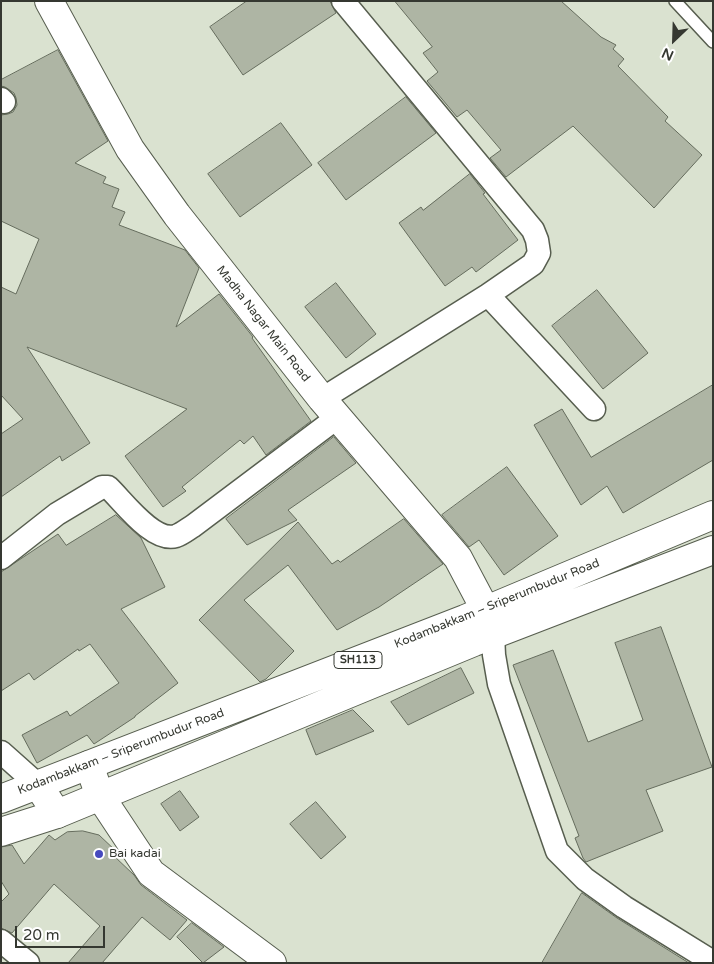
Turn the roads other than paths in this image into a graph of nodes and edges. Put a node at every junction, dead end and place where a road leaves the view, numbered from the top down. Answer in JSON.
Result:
{"nodes":[{"id":1,"x":49,"y":1,"type":"edge"},
{"id":2,"x":343,"y":1,"type":"edge"},
{"id":3,"x":675,"y":1,"type":"edge"},
{"id":4,"x":713,"y":42,"type":"edge"},
{"id":5,"x":488,"y":295,"type":"junction"},
{"id":6,"x":330,"y":408,"type":"junction"},
{"id":7,"x":594,"y":409,"type":"dead end"},
{"id":8,"x":713,"y":515,"type":"edge"},
{"id":9,"x":713,"y":550,"type":"edge"},
{"id":10,"x":1,"y":558,"type":"edge"},
{"id":11,"x":489,"y":622,"type":"junction"},
{"id":12,"x":1,"y":752,"type":"edge"},
{"id":13,"x":89,"y":765,"type":"junction"},
{"id":14,"x":38,"y":785,"type":"junction"},
{"id":15,"x":100,"y":796,"type":"junction"},
{"id":16,"x":1,"y":798,"type":"edge"},
{"id":17,"x":57,"y":814,"type":"junction"},
{"id":18,"x":1,"y":832,"type":"edge"},
{"id":19,"x":1,"y":942,"type":"edge"},
{"id":20,"x":713,"y":962,"type":"edge"},
{"id":21,"x":28,"y":963,"type":"edge"},
{"id":22,"x":272,"y":963,"type":"edge"}],
"edges":[{"from":1,"to":6,"type":"main road","name":"Madha Nagar Main Road"},
{"from":2,"to":5,"type":"street"},
{"from":3,"to":4,"type":"lane"},
{"from":5,"to":6,"type":"street"},
{"from":5,"to":7,"type":"street"},
{"from":6,"to":10,"type":"street"},
{"from":6,"to":11,"type":"main road","name":"Madha Nagar Main Road"},
{"from":8,"to":11,"type":"main road","name":"Kodambakkam – Sriperumbudur Road","number":"SH113"},
{"from":9,"to":11,"type":"main road","name":"Kodambakkam – Sriperumbudur Road","number":"SH113"},
{"from":11,"to":13,"type":"main road","name":"Kodambakkam – Sriperumbudur Road","number":"SH113"},
{"from":11,"to":15,"type":"main road","name":"Kodambakkam – Sriperumbudur Road","number":"SH113"},
{"from":11,"to":20,"type":"street"},
{"from":12,"to":14,"type":"street"},
{"from":13,"to":14,"type":"main road","name":"Kodambakkam – Sriperumbudur Road","number":"SH113"},
{"from":13,"to":15,"type":"main road"},
{"from":14,"to":16,"type":"main road","name":"Kodambakkam – Sriperumbudur Road","number":"SH113"},
{"from":14,"to":17,"type":"main road"},
{"from":15,"to":17,"type":"main road","name":"Kodambakkam – Sriperumbudur Road","number":"SH113"},
{"from":15,"to":22,"type":"main road"},
{"from":17,"to":18,"type":"main road","name":"Kodambakkam – Sriperumbudur Road","number":"SH113"},
{"from":19,"to":21,"type":"street"}]}
